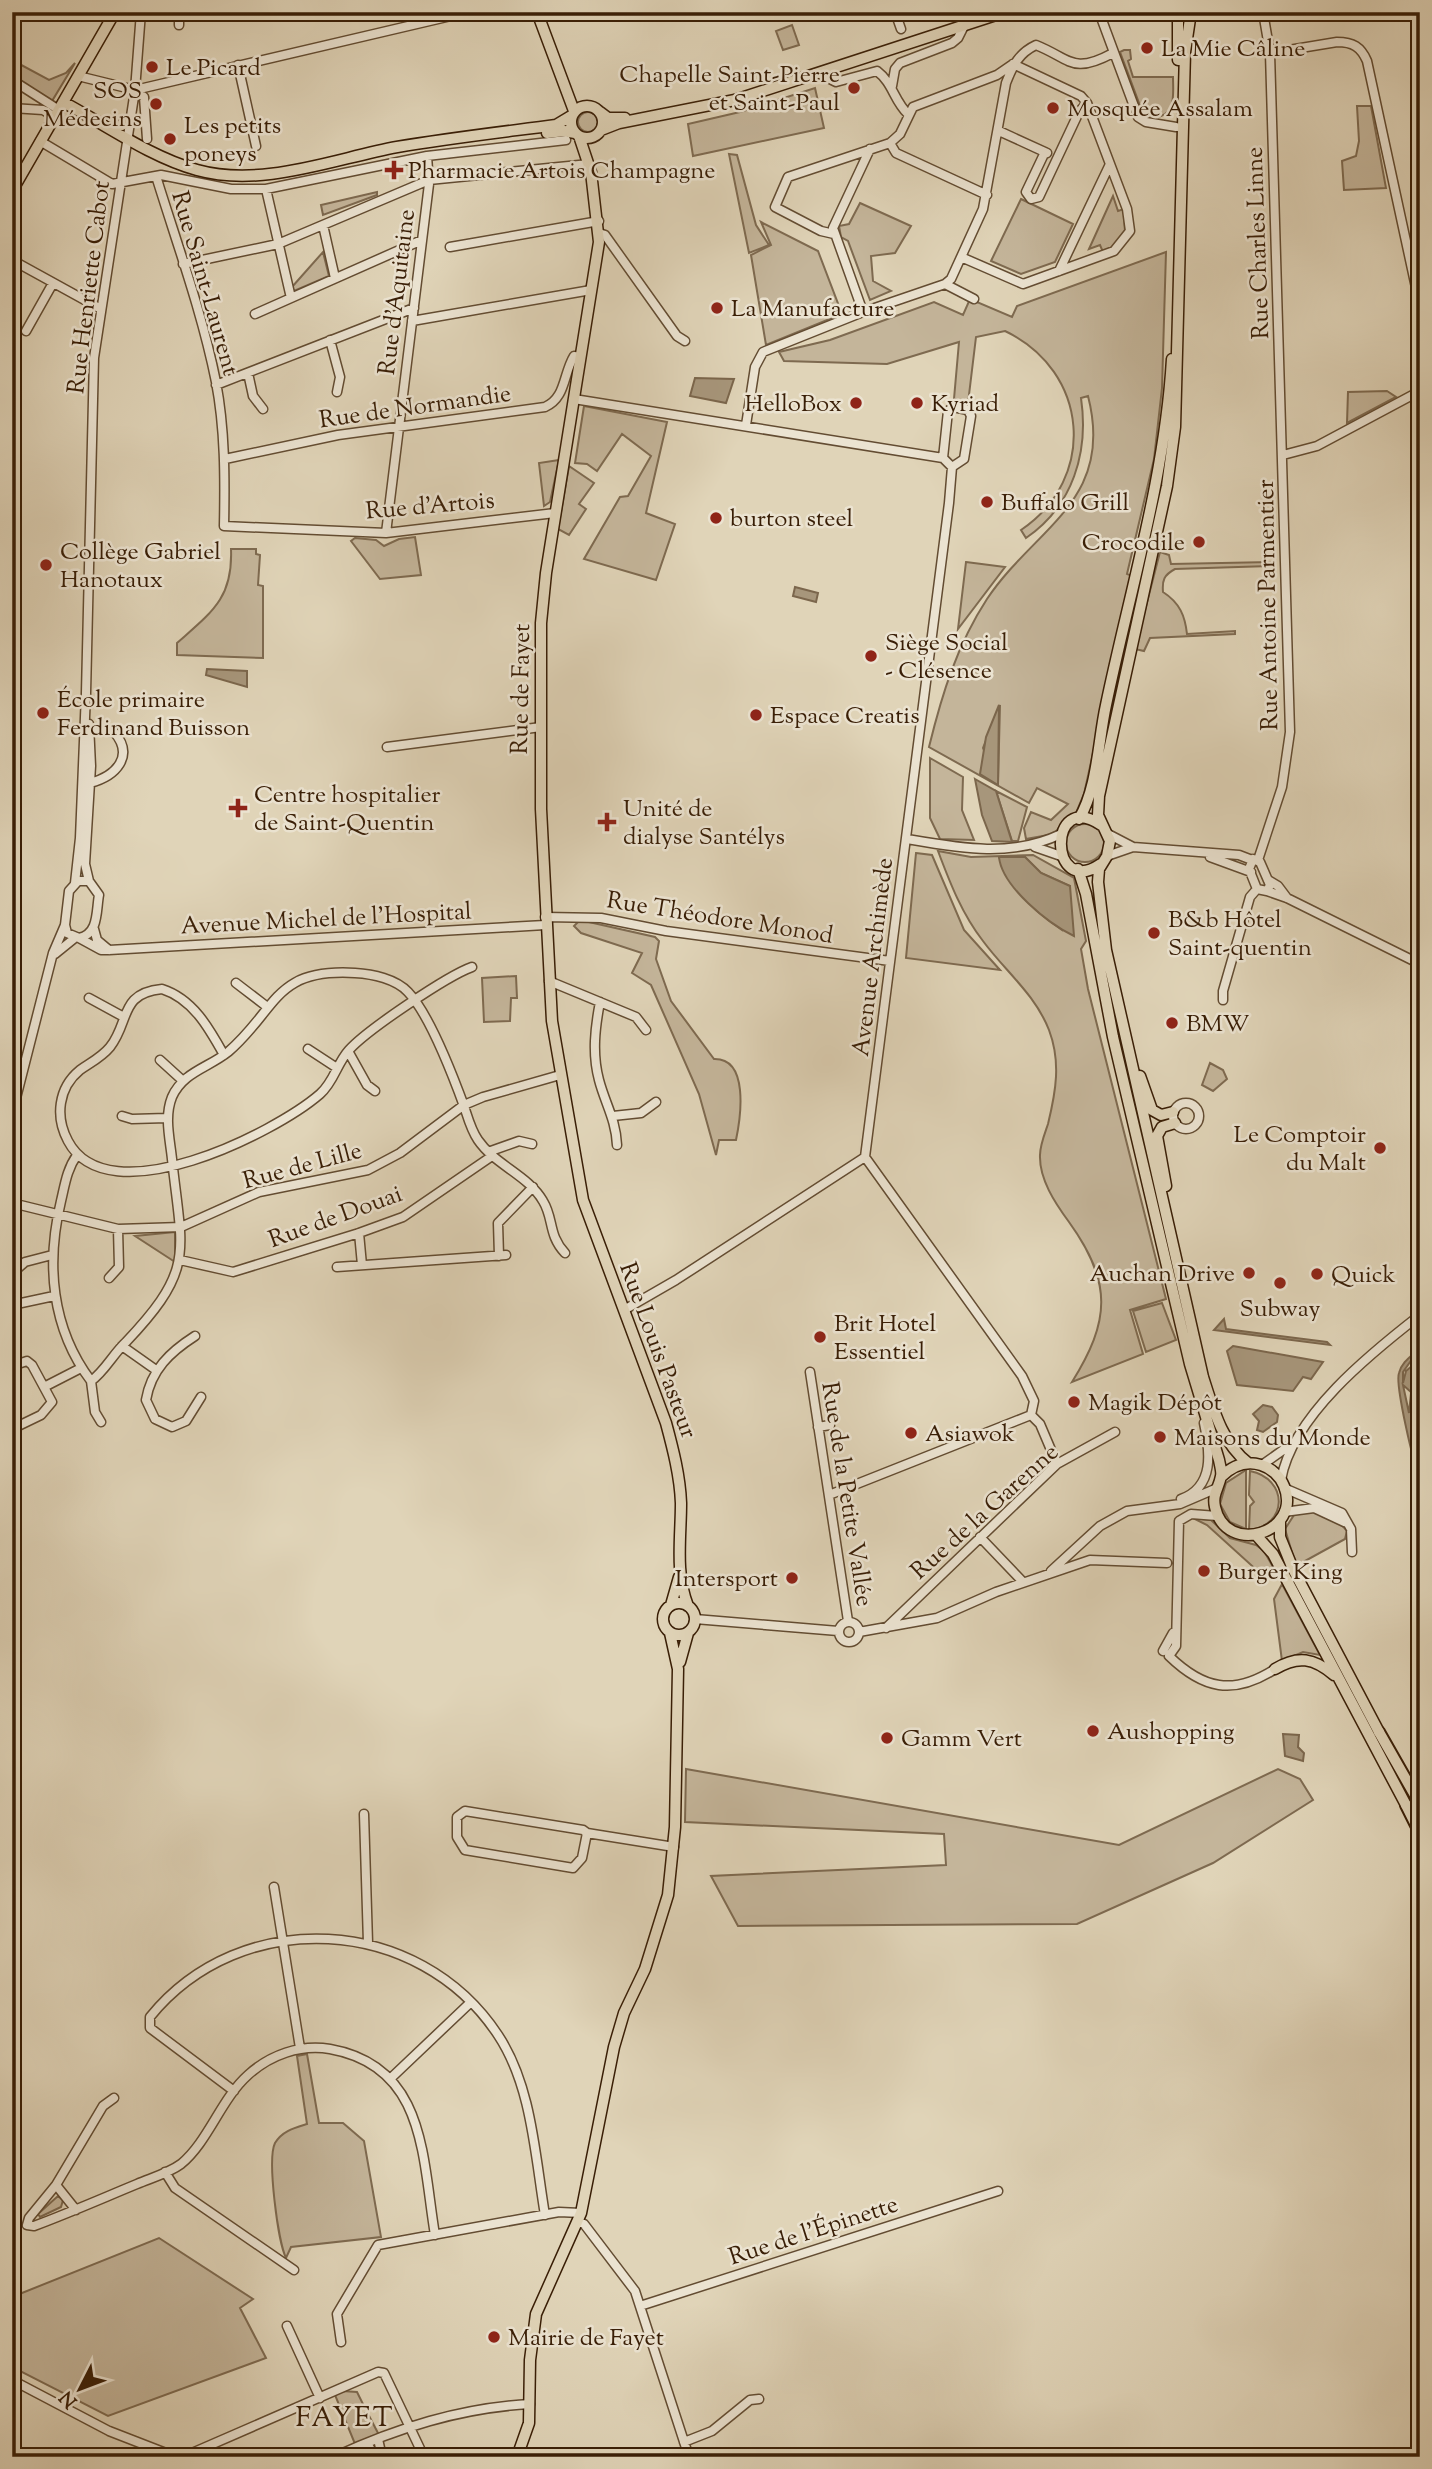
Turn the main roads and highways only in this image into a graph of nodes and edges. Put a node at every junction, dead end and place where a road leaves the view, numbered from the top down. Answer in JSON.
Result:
{"nodes":[{"id":1,"x":115,"y":12,"type":"edge"},
{"id":2,"x":988,"y":12,"type":"edge"},
{"id":3,"x":1005,"y":12,"type":"edge"},
{"id":4,"x":1178,"y":12,"type":"edge"},
{"id":5,"x":1191,"y":12,"type":"edge"},
{"id":6,"x":540,"y":15,"type":"edge"},
{"id":7,"x":567,"y":95,"type":"junction"},
{"id":8,"x":588,"y":105,"type":"junction"},
{"id":9,"x":59,"y":109,"type":"junction"},
{"id":10,"x":600,"y":112,"type":"junction"},
{"id":11,"x":573,"y":113,"type":"junction"},
{"id":12,"x":131,"y":121,"type":"road end"},
{"id":13,"x":1180,"y":127,"type":"junction"},
{"id":14,"x":113,"y":129,"type":"junction"},
{"id":15,"x":596,"y":134,"type":"junction"},
{"id":16,"x":128,"y":137,"type":"junction"},
{"id":17,"x":573,"y":137,"type":"junction"},
{"id":18,"x":586,"y":153,"type":"junction"},
{"id":19,"x":12,"y":191,"type":"edge"},
{"id":20,"x":1079,"y":819,"type":"junction"},
{"id":21,"x":1105,"y":829,"type":"junction"},
{"id":22,"x":1104,"y":860,"type":"junction"},
{"id":23,"x":1078,"y":869,"type":"junction"},
{"id":24,"x":1113,"y":986,"type":"junction"},
{"id":25,"x":591,"y":1226,"type":"joint"},
{"id":26,"x":1181,"y":1276,"type":"junction"},
{"id":27,"x":1248,"y":1463,"type":"junction"},
{"id":28,"x":1221,"y":1477,"type":"junction"},
{"id":29,"x":1282,"y":1516,"type":"junction"},
{"id":30,"x":1256,"y":1535,"type":"junction"},
{"id":31,"x":1288,"y":1572,"type":"junction"},
{"id":32,"x":680,"y":1573,"type":"junction"},
{"id":33,"x":1295,"y":1585,"type":"junction"},
{"id":34,"x":671,"y":1605,"type":"junction"},
{"id":35,"x":688,"y":1606,"type":"junction"},
{"id":36,"x":670,"y":1633,"type":"junction"},
{"id":37,"x":688,"y":1633,"type":"junction"},
{"id":38,"x":1275,"y":1669,"type":"road end"},
{"id":39,"x":678,"y":1670,"type":"junction"},
{"id":40,"x":1340,"y":1680,"type":"junction"},
{"id":41,"x":1379,"y":1732,"type":"joint"},
{"id":42,"x":1420,"y":1804,"type":"edge"},
{"id":43,"x":1406,"y":1805,"type":"junction"},
{"id":44,"x":1420,"y":1827,"type":"edge"},
{"id":45,"x":1420,"y":1833,"type":"edge"},
{"id":46,"x":517,"y":2457,"type":"edge"}],
"edges":[{"from":1,"to":9,"type":"main road"},
{"from":2,"to":10,"type":"main road"},
{"from":3,"to":15,"type":"main road"},
{"from":4,"to":13,"type":"main road"},
{"from":5,"to":13,"type":"main road"},
{"from":6,"to":7,"type":"main road"},
{"from":7,"to":8,"type":"main road"},
{"from":7,"to":11,"type":"main road"},
{"from":8,"to":10,"type":"main road"},
{"from":8,"to":11,"type":"main road"},
{"from":9,"to":14,"type":"main road"},
{"from":9,"to":19,"type":"main road"},
{"from":10,"to":15,"type":"main road"},
{"from":11,"to":16,"type":"main road"},
{"from":11,"to":17,"type":"main road"},
{"from":12,"to":14,"type":"main road"},
{"from":13,"to":20,"type":"main road"},
{"from":13,"to":21,"type":"main road"},
{"from":14,"to":16,"type":"main road"},
{"from":15,"to":17,"type":"main road"},
{"from":15,"to":18,"type":"main road"},
{"from":16,"to":17,"type":"main road"},
{"from":17,"to":18,"type":"main road","name":"Rue de Fayet"},
{"from":18,"to":25,"type":"main road","name":"Rue de Fayet"},
{"from":20,"to":21,"type":"main road"},
{"from":20,"to":23,"type":"main road"},
{"from":21,"to":22,"type":"main road"},
{"from":22,"to":23,"type":"main road"},
{"from":22,"to":24,"type":"main road"},
{"from":23,"to":28,"type":"main road"},
{"from":24,"to":26,"type":"main road"},
{"from":24,"to":26,"type":"main road"},
{"from":25,"to":32,"type":"main road","name":"Rue Louis Pasteur"},
{"from":26,"to":27,"type":"main road"},
{"from":27,"to":28,"type":"main road"},
{"from":27,"to":29,"type":"main road"},
{"from":28,"to":30,"type":"main road"},
{"from":29,"to":30,"type":"main road"},
{"from":29,"to":31,"type":"main road"},
{"from":30,"to":31,"type":"main road"},
{"from":31,"to":33,"type":"main road"},
{"from":32,"to":34,"type":"main road","name":"Rue Louis Pasteur"},
{"from":32,"to":35,"type":"main road","name":"Rue Louis Pasteur"},
{"from":33,"to":40,"type":"main road"},
{"from":33,"to":41,"type":"main road"},
{"from":34,"to":35,"type":"main road"},
{"from":34,"to":36,"type":"main road"},
{"from":35,"to":37,"type":"main road"},
{"from":36,"to":37,"type":"main road"},
{"from":36,"to":39,"type":"main road"},
{"from":37,"to":39,"type":"main road"},
{"from":38,"to":40,"type":"main road"},
{"from":39,"to":46,"type":"main road"},
{"from":40,"to":43,"type":"main road"},
{"from":41,"to":42,"type":"highway"},
{"from":43,"to":44,"type":"highway"},
{"from":43,"to":45,"type":"highway"}]}
